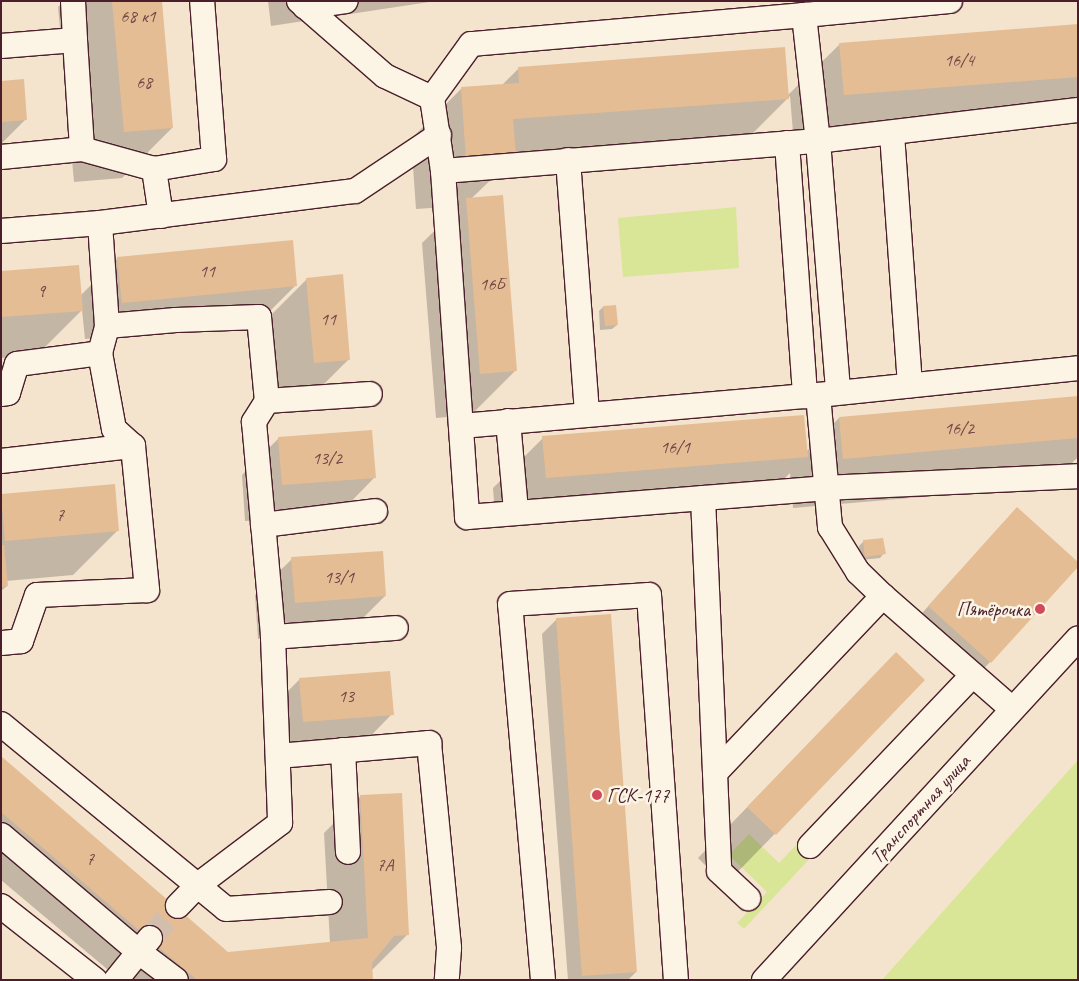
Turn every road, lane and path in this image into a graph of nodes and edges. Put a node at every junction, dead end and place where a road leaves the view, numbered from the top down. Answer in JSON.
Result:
{"nodes":[{"id":1,"x":73,"y":1,"type":"edge"},
{"id":2,"x":202,"y":1,"type":"edge"},
{"id":3,"x":346,"y":1,"type":"edge"},
{"id":4,"x":950,"y":1,"type":"edge"},
{"id":5,"x":302,"y":4,"type":"edge"},
{"id":6,"x":804,"y":15,"type":"junction"},
{"id":7,"x":75,"y":40,"type":"junction"},
{"id":8,"x":1,"y":46,"type":"edge"},
{"id":9,"x":432,"y":98,"type":"junction"},
{"id":10,"x":1078,"y":110,"type":"edge"},
{"id":11,"x":892,"y":134,"type":"junction"},
{"id":12,"x":439,"y":135,"type":"junction"},
{"id":13,"x":818,"y":141,"type":"junction"},
{"id":14,"x":787,"y":143,"type":"junction"},
{"id":15,"x":82,"y":149,"type":"junction"},
{"id":16,"x":1,"y":157,"type":"edge"},
{"id":17,"x":568,"y":160,"type":"junction"},
{"id":18,"x":154,"y":169,"type":"junction"},
{"id":19,"x":443,"y":170,"type":"junction"},
{"id":20,"x":161,"y":216,"type":"junction"},
{"id":21,"x":100,"y":223,"type":"junction"},
{"id":22,"x":1,"y":231,"type":"edge"},
{"id":23,"x":107,"y":326,"type":"junction"},
{"id":24,"x":100,"y":353,"type":"junction"},
{"id":25,"x":1078,"y":368,"type":"edge"},
{"id":26,"x":910,"y":385,"type":"junction"},
{"id":27,"x":1,"y":394,"type":"edge"},
{"id":28,"x":370,"y":394,"type":"dead end"},
{"id":29,"x":821,"y":394,"type":"junction"},
{"id":30,"x":268,"y":401,"type":"junction"},
{"id":31,"x":587,"y":414,"type":"junction"},
{"id":32,"x":508,"y":421,"type":"junction"},
{"id":33,"x":462,"y":426,"type":"junction"},
{"id":34,"x":133,"y":446,"type":"junction"},
{"id":35,"x":1,"y":461,"type":"edge"},
{"id":36,"x":1078,"y":476,"type":"edge"},
{"id":37,"x":825,"y":488,"type":"junction"},
{"id":38,"x":703,"y":498,"type":"junction"},
{"id":39,"x":375,"y":511,"type":"dead end"},
{"id":40,"x":516,"y":512,"type":"junction"},
{"id":41,"x":264,"y":525,"type":"junction"},
{"id":42,"x":883,"y":596,"type":"junction"},
{"id":43,"x":396,"y":628,"type":"dead end"},
{"id":44,"x":273,"y":637,"type":"junction"},
{"id":45,"x":1078,"y":639,"type":"edge"},
{"id":46,"x":1,"y":643,"type":"edge"},
{"id":47,"x":973,"y":675,"type":"junction"},
{"id":48,"x":1012,"y":709,"type":"junction"},
{"id":49,"x":1,"y":724,"type":"edge"},
{"id":50,"x":343,"y":750,"type":"junction"},
{"id":51,"x":278,"y":756,"type":"junction"},
{"id":52,"x":715,"y":773,"type":"junction"},
{"id":53,"x":1,"y":835,"type":"edge"},
{"id":54,"x":810,"y":846,"type":"dead end"},
{"id":55,"x":348,"y":852,"type":"dead end"},
{"id":56,"x":198,"y":885,"type":"junction"},
{"id":57,"x":748,"y":898,"type":"dead end"},
{"id":58,"x":330,"y":902,"type":"dead end"},
{"id":59,"x":178,"y":906,"type":"tunnel mouth"},
{"id":60,"x":4,"y":914,"type":"edge"},
{"id":61,"x":145,"y":945,"type":"junction"},
{"id":62,"x":95,"y":980,"type":"edge"},
{"id":63,"x":116,"y":980,"type":"edge"},
{"id":64,"x":176,"y":980,"type":"edge"},
{"id":65,"x":447,"y":980,"type":"edge"},
{"id":66,"x":543,"y":980,"type":"edge"},
{"id":67,"x":676,"y":980,"type":"edge"},
{"id":68,"x":764,"y":980,"type":"edge"}],
"edges":[{"from":1,"to":7,"type":"street"},
{"from":2,"to":18,"type":"street"},
{"from":3,"to":5,"type":"street"},
{"from":4,"to":6,"type":"street"},
{"from":5,"to":9,"type":"street"},
{"from":6,"to":9,"type":"street"},
{"from":6,"to":13,"type":"street"},
{"from":7,"to":8,"type":"street"},
{"from":7,"to":15,"type":"street"},
{"from":9,"to":12,"type":"street"},
{"from":10,"to":11,"type":"street"},
{"from":11,"to":13,"type":"street"},
{"from":11,"to":26,"type":"street"},
{"from":12,"to":19,"type":"street"},
{"from":12,"to":20,"type":"street"},
{"from":13,"to":14,"type":"street"},
{"from":13,"to":29,"type":"street"},
{"from":14,"to":17,"type":"street"},
{"from":14,"to":29,"type":"street"},
{"from":15,"to":16,"type":"street"},
{"from":15,"to":18,"type":"street"},
{"from":17,"to":19,"type":"street"},
{"from":17,"to":31,"type":"street"},
{"from":18,"to":20,"type":"street"},
{"from":19,"to":33,"type":"street"},
{"from":20,"to":21,"type":"street"},
{"from":21,"to":22,"type":"street"},
{"from":21,"to":23,"type":"street"},
{"from":23,"to":24,"type":"street"},
{"from":23,"to":30,"type":"street"},
{"from":24,"to":27,"type":"street"},
{"from":24,"to":34,"type":"street"},
{"from":25,"to":26,"type":"street"},
{"from":26,"to":29,"type":"street"},
{"from":28,"to":30,"type":"street"},
{"from":29,"to":31,"type":"street"},
{"from":29,"to":37,"type":"street"},
{"from":30,"to":41,"type":"street"},
{"from":31,"to":32,"type":"street"},
{"from":32,"to":33,"type":"street"},
{"from":32,"to":40,"type":"street"},
{"from":33,"to":40,"type":"street"},
{"from":34,"to":35,"type":"street"},
{"from":34,"to":46,"type":"street"},
{"from":36,"to":37,"type":"street"},
{"from":37,"to":38,"type":"street"},
{"from":37,"to":42,"type":"street"},
{"from":38,"to":40,"type":"street"},
{"from":38,"to":52,"type":"street"},
{"from":39,"to":41,"type":"street"},
{"from":41,"to":44,"type":"street"},
{"from":42,"to":47,"type":"street"},
{"from":42,"to":52,"type":"street"},
{"from":43,"to":44,"type":"street"},
{"from":44,"to":51,"type":"street"},
{"from":45,"to":48,"type":"street","name":"Транспортная улица"},
{"from":47,"to":48,"type":"street"},
{"from":47,"to":54,"type":"street"},
{"from":48,"to":68,"type":"street","name":"Транспортная улица"},
{"from":49,"to":56,"type":"street"},
{"from":50,"to":51,"type":"street"},
{"from":50,"to":55,"type":"street"},
{"from":50,"to":65,"type":"street"},
{"from":51,"to":56,"type":"street"},
{"from":52,"to":57,"type":"street"},
{"from":53,"to":61,"type":"street"},
{"from":56,"to":58,"type":"street"},
{"from":56,"to":59,"type":"street"},
{"from":60,"to":62,"type":"street"},
{"from":61,"to":63,"type":"street"},
{"from":61,"to":64,"type":"street"},
{"from":66,"to":67,"type":"street"}]}
